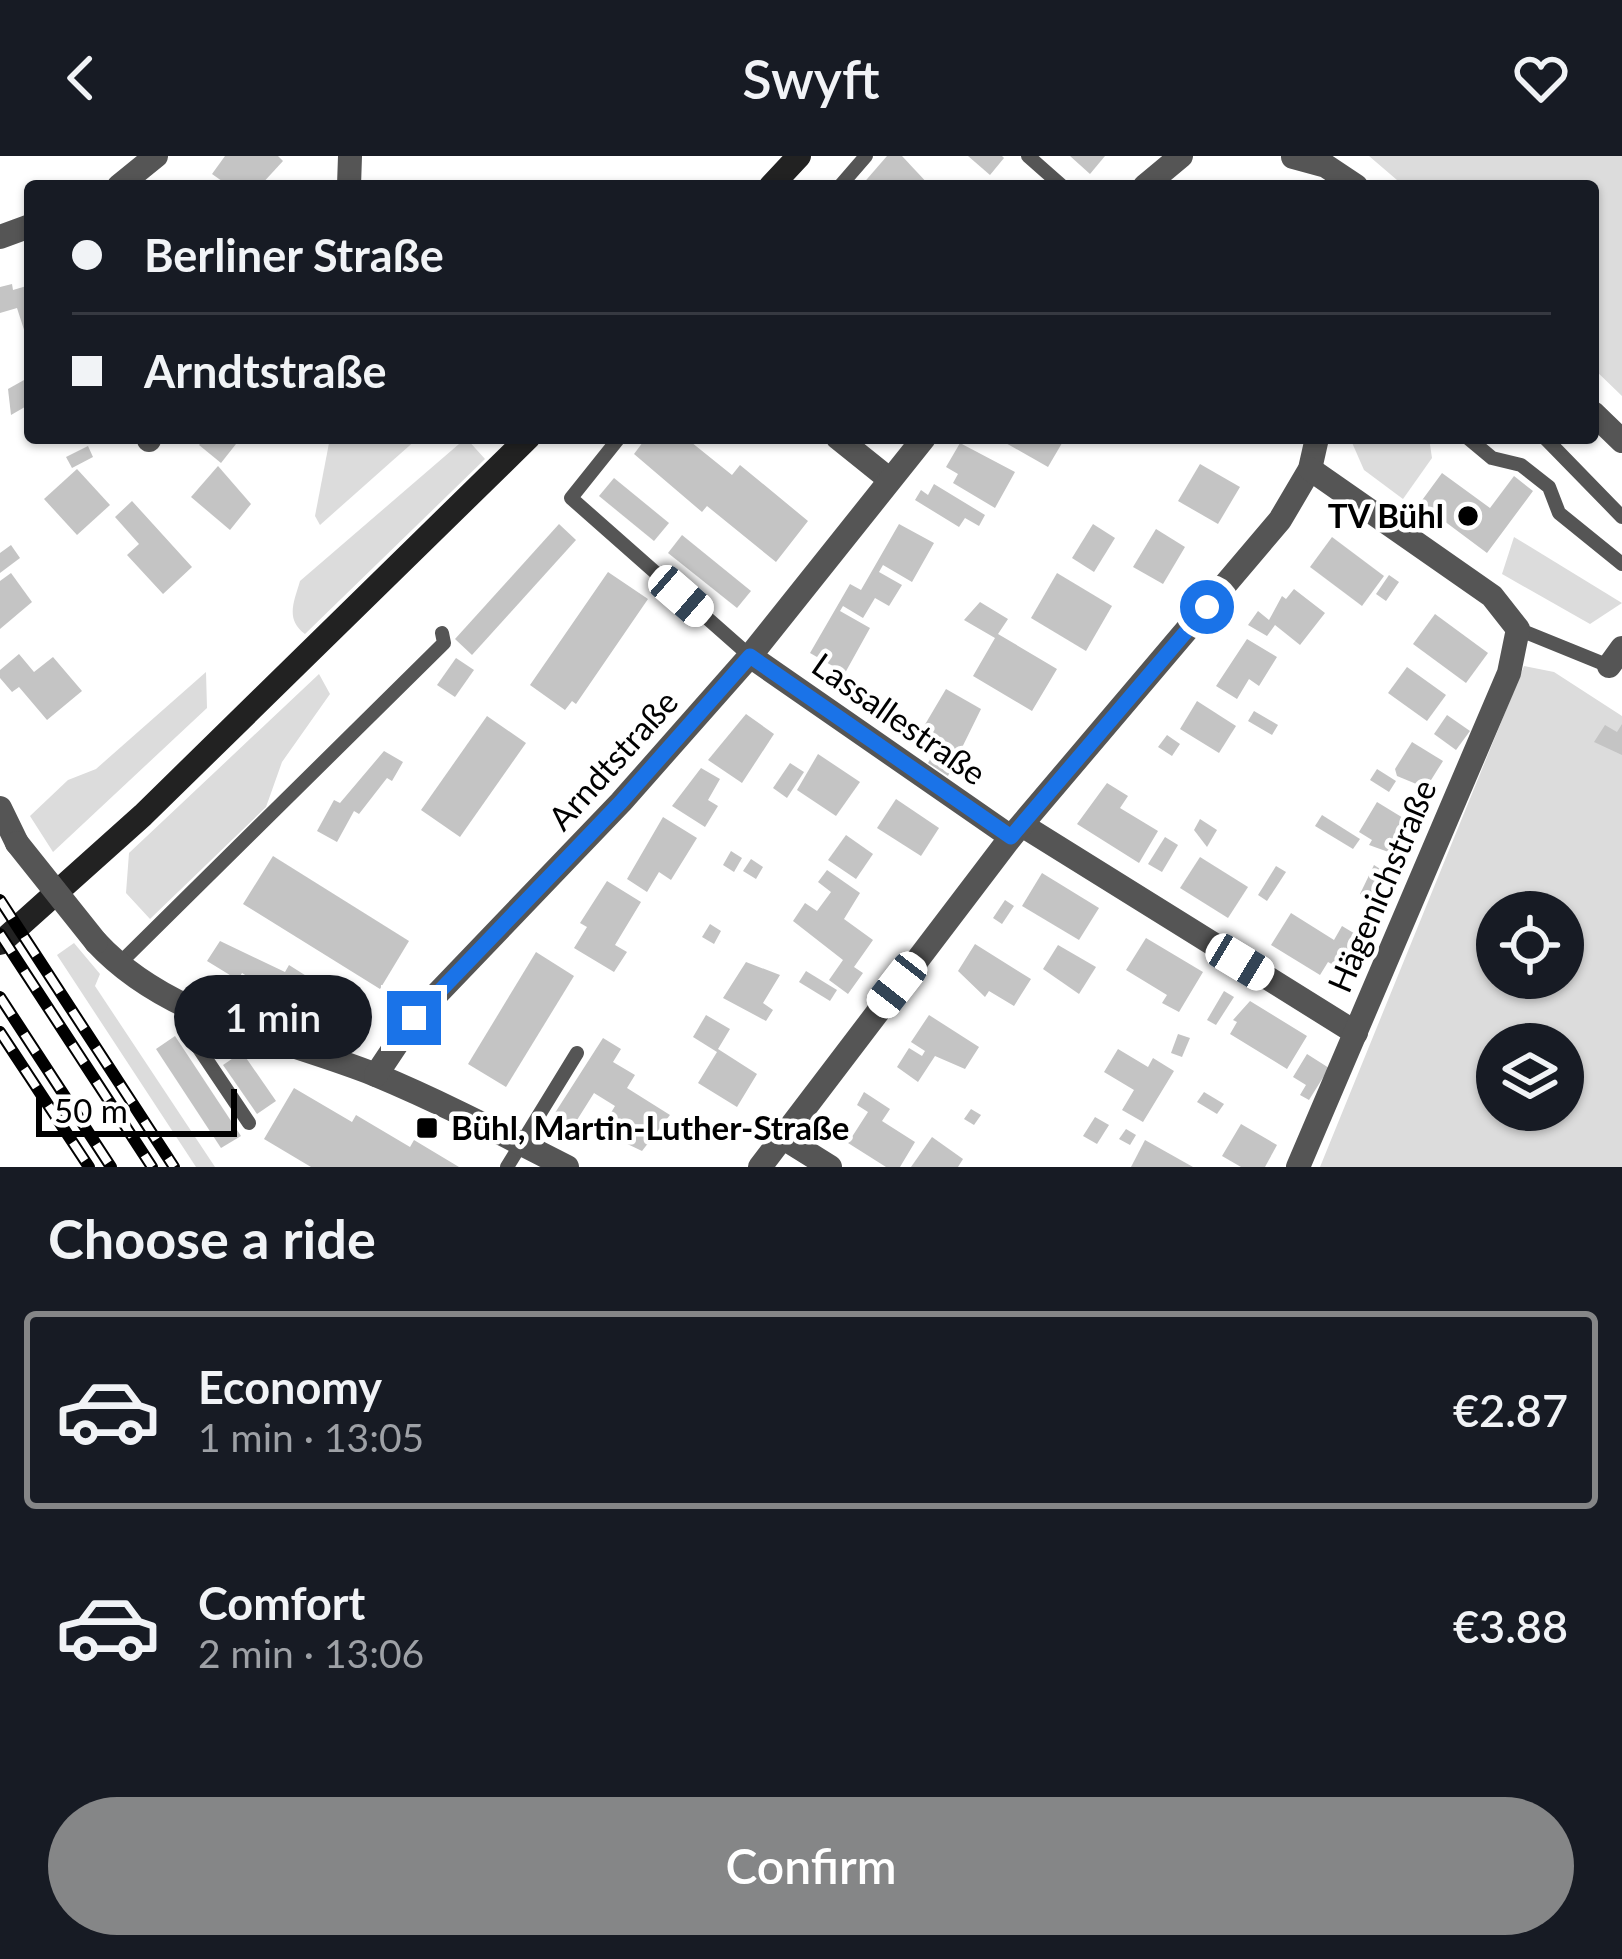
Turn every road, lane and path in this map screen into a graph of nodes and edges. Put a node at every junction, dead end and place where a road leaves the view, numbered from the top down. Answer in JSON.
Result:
{"nodes":[{"id":1,"x":156,"y":156,"type":"edge"},
{"id":2,"x":800,"y":156,"type":"edge"},
{"id":3,"x":866,"y":156,"type":"edge"},
{"id":4,"x":1028,"y":156,"type":"edge"},
{"id":5,"x":1180,"y":156,"type":"edge"},
{"id":6,"x":1293,"y":157,"type":"edge"},
{"id":7,"x":126,"y":180,"type":"edge"},
{"id":8,"x":777,"y":180,"type":"edge"},
{"id":9,"x":845,"y":180,"type":"edge"},
{"id":10,"x":1055,"y":180,"type":"edge"},
{"id":11,"x":1152,"y":180,"type":"edge"},
{"id":12,"x":1347,"y":180,"type":"edge"},
{"id":13,"x":1599,"y":419,"type":"edge"},
{"id":14,"x":1622,"y":441,"type":"edge"},
{"id":15,"x":522,"y":444,"type":"edge"},
{"id":16,"x":614,"y":444,"type":"edge"},
{"id":17,"x":845,"y":444,"type":"edge"},
{"id":18,"x":919,"y":444,"type":"edge"},
{"id":19,"x":1316,"y":444,"type":"edge"},
{"id":20,"x":1475,"y":444,"type":"edge"},
{"id":21,"x":1551,"y":444,"type":"edge"},
{"id":22,"x":1310,"y":469,"type":"junction"},
{"id":23,"x":889,"y":479,"type":"junction"},
{"id":24,"x":1622,"y":517,"type":"edge"},
{"id":25,"x":1619,"y":555,"type":"edge"},
{"id":26,"x":1518,"y":629,"type":"junction"},
{"id":27,"x":442,"y":633,"type":"dead end"},
{"id":28,"x":750,"y":656,"type":"junction"},
{"id":29,"x":1616,"y":657,"type":"edge"},
{"id":30,"x":0,"y":808,"type":"edge"},
{"id":31,"x":1016,"y":831,"type":"junction"},
{"id":32,"x":0,"y":943,"type":"edge"},
{"id":33,"x":118,"y":965,"type":"junction"},
{"id":34,"x":203,"y":1014,"type":"junction"},
{"id":35,"x":1355,"y":1033,"type":"junction"},
{"id":36,"x":577,"y":1054,"type":"dead end"},
{"id":37,"x":376,"y":1076,"type":"junction"},
{"id":38,"x":249,"y":1123,"type":"dead end"},
{"id":39,"x":782,"y":1137,"type":"junction"},
{"id":40,"x":520,"y":1143,"type":"junction"},
{"id":41,"x":507,"y":1167,"type":"edge"},
{"id":42,"x":567,"y":1167,"type":"edge"},
{"id":43,"x":760,"y":1167,"type":"edge"},
{"id":44,"x":830,"y":1167,"type":"edge"},
{"id":45,"x":1298,"y":1167,"type":"edge"}],
"edges":[{"from":1,"to":7,"type":"street"},
{"from":2,"to":8,"type":"street"},
{"from":3,"to":9,"type":"lane"},
{"from":4,"to":10,"type":"lane"},
{"from":5,"to":11,"type":"street"},
{"from":6,"to":12,"type":"street"},
{"from":13,"to":14,"type":"street"},
{"from":15,"to":32,"type":"street"},
{"from":16,"to":28,"type":"lane"},
{"from":17,"to":23,"type":"street"},
{"from":18,"to":23,"type":"street","name":"Arndtstraße"},
{"from":19,"to":22,"type":"street"},
{"from":20,"to":25,"type":"lane"},
{"from":21,"to":24,"type":"lane"},
{"from":22,"to":26,"type":"street"},
{"from":22,"to":31,"type":"street"},
{"from":23,"to":28,"type":"street","name":"Arndtstraße"},
{"from":26,"to":29,"type":"lane"},
{"from":26,"to":35,"type":"street","name":"Hägenichstraße"},
{"from":27,"to":33,"type":"lane"},
{"from":28,"to":31,"type":"street","name":"Lassallestraße"},
{"from":28,"to":37,"type":"street","name":"Arndtstraße"},
{"from":30,"to":33,"type":"street","bridge":true},
{"from":31,"to":35,"type":"street","name":"Lassallestraße"},
{"from":31,"to":39,"type":"street"},
{"from":33,"to":34,"type":"street"},
{"from":34,"to":37,"type":"street"},
{"from":34,"to":38,"type":"lane"},
{"from":35,"to":45,"type":"street","name":"Hägenichstraße"},
{"from":36,"to":40,"type":"lane"},
{"from":37,"to":40,"type":"street"},
{"from":39,"to":43,"type":"street"},
{"from":39,"to":44,"type":"street"},
{"from":40,"to":41,"type":"lane"},
{"from":40,"to":42,"type":"street"}]}
